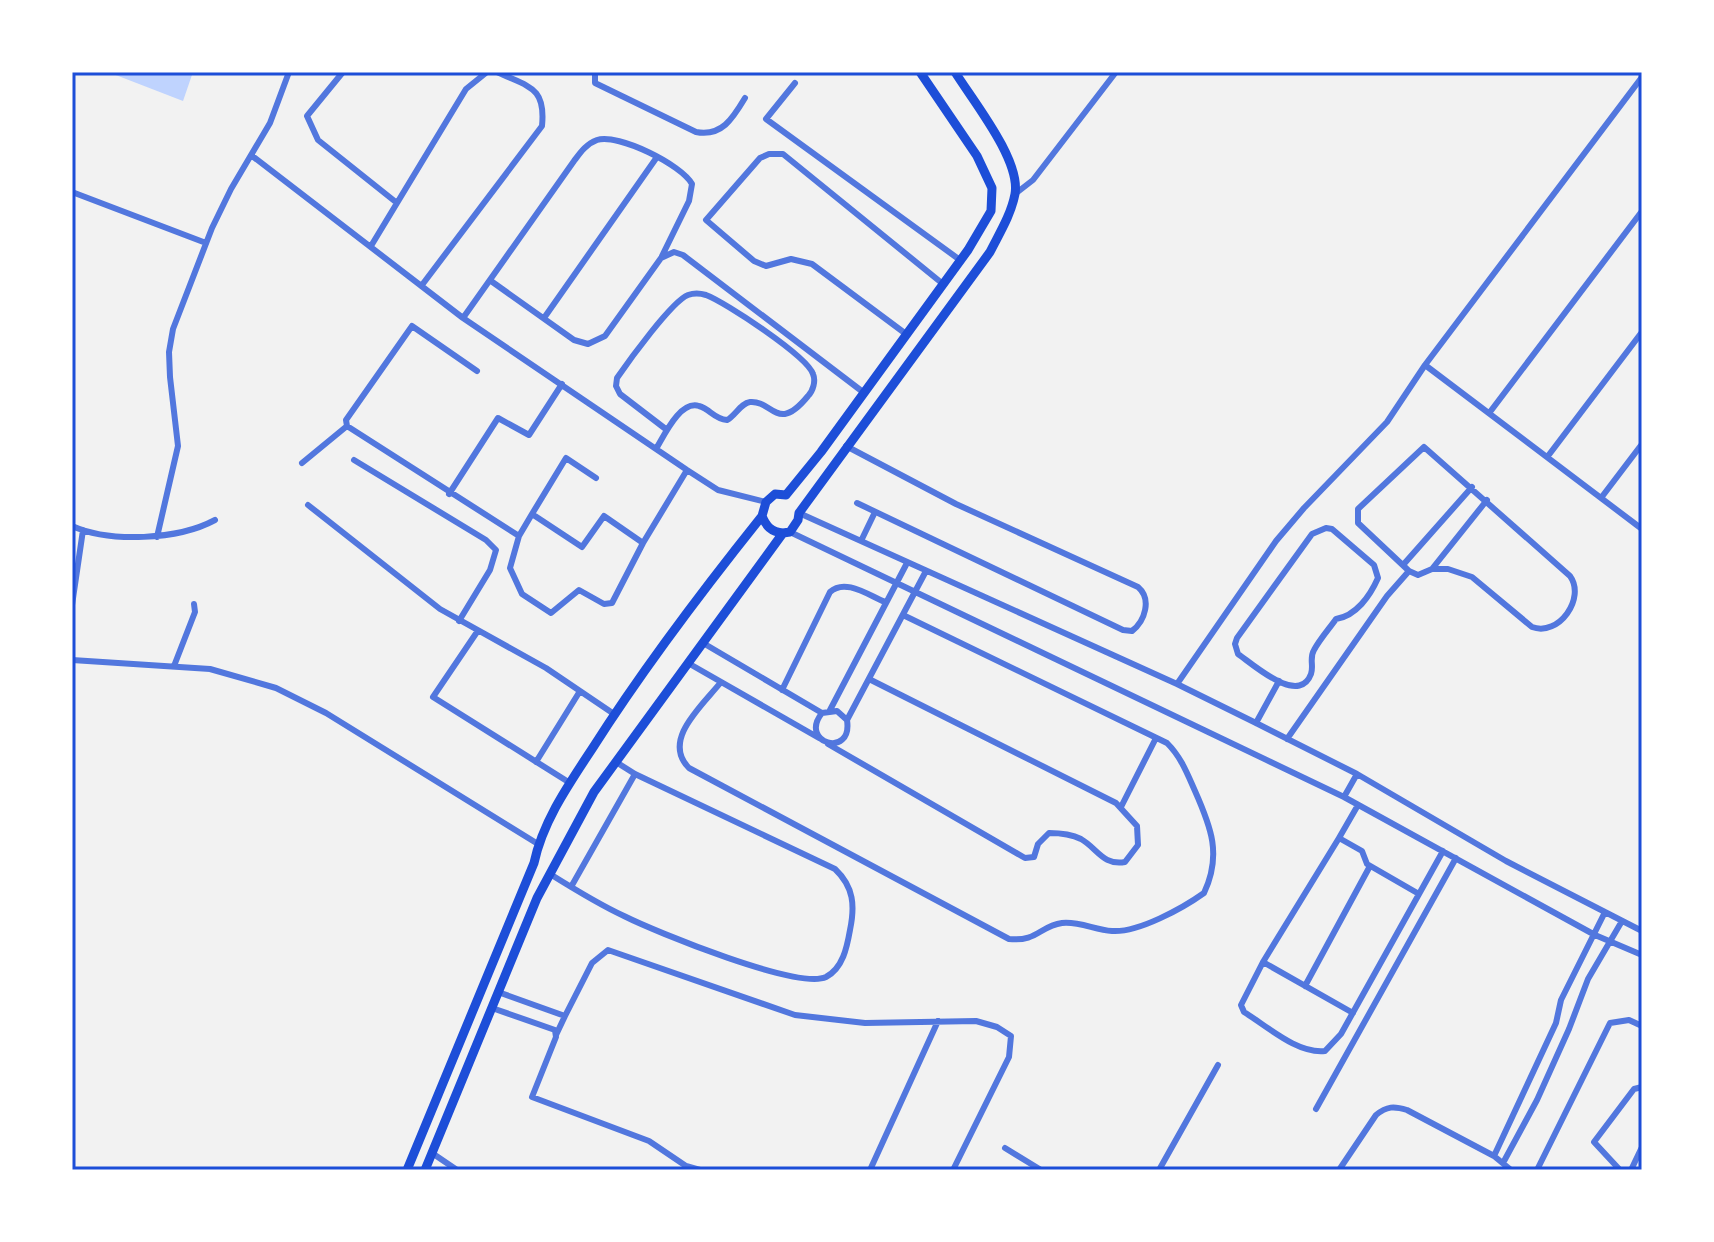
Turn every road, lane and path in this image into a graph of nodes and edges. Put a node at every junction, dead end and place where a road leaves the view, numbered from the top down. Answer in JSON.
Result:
{"nodes":[{"id":1,"x":289,"y":72,"type":"edge"},
{"id":2,"x":343,"y":72,"type":"edge"},
{"id":3,"x":485,"y":72,"type":"edge"},
{"id":4,"x":497,"y":72,"type":"edge"},
{"id":5,"x":595,"y":72,"type":"edge"},
{"id":6,"x":920,"y":72,"type":"edge"},
{"id":7,"x":955,"y":72,"type":"edge"},
{"id":8,"x":1116,"y":72,"type":"edge"},
{"id":9,"x":1642,"y":77,"type":"edge"},
{"id":10,"x":795,"y":83,"type":"dead end"},
{"id":11,"x":745,"y":98,"type":"dead end"},
{"id":12,"x":251,"y":155,"type":"junction"},
{"id":13,"x":657,"y":157,"type":"junction"},
{"id":14,"x":72,"y":192,"type":"edge"},
{"id":15,"x":1015,"y":194,"type":"junction"},
{"id":16,"x":397,"y":203,"type":"junction"},
{"id":17,"x":1642,"y":211,"type":"edge"},
{"id":18,"x":206,"y":243,"type":"junction"},
{"id":19,"x":371,"y":246,"type":"junction"},
{"id":20,"x":661,"y":258,"type":"junction"},
{"id":21,"x":960,"y":260,"type":"junction"},
{"id":22,"x":491,"y":281,"type":"junction"},
{"id":23,"x":943,"y":284,"type":"junction"},
{"id":24,"x":422,"y":285,"type":"junction"},
{"id":25,"x":463,"y":318,"type":"junction"},
{"id":26,"x":544,"y":318,"type":"junction"},
{"id":27,"x":1642,"y":332,"type":"edge"},
{"id":28,"x":906,"y":334,"type":"junction"},
{"id":29,"x":1425,"y":365,"type":"junction"},
{"id":30,"x":477,"y":371,"type":"dead end"},
{"id":31,"x":562,"y":384,"type":"junction"},
{"id":32,"x":863,"y":392,"type":"junction"},
{"id":33,"x":1490,"y":412,"type":"junction"},
{"id":34,"x":347,"y":426,"type":"junction"},
{"id":35,"x":667,"y":430,"type":"junction"},
{"id":36,"x":1642,"y":444,"type":"edge"},
{"id":37,"x":846,"y":446,"type":"junction"},
{"id":38,"x":656,"y":449,"type":"junction"},
{"id":39,"x":1548,"y":456,"type":"junction"},
{"id":40,"x":354,"y":460,"type":"dead end"},
{"id":41,"x":302,"y":463,"type":"dead end"},
{"id":42,"x":687,"y":470,"type":"junction"},
{"id":43,"x":596,"y":478,"type":"dead end"},
{"id":44,"x":1472,"y":487,"type":"junction"},
{"id":45,"x":449,"y":494,"type":"junction"},
{"id":46,"x":786,"y":495,"type":"junction"},
{"id":47,"x":1601,"y":498,"type":"junction"},
{"id":48,"x":1487,"y":500,"type":"junction"},
{"id":49,"x":766,"y":502,"type":"junction"},
{"id":50,"x":857,"y":503,"type":"dead end"},
{"id":51,"x":308,"y":505,"type":"dead end"},
{"id":52,"x":875,"y":512,"type":"junction"},
{"id":53,"x":799,"y":513,"type":"junction"},
{"id":54,"x":532,"y":514,"type":"junction"},
{"id":55,"x":762,"y":516,"type":"junction"},
{"id":56,"x":215,"y":520,"type":"dead end"},
{"id":57,"x":72,"y":526,"type":"edge"},
{"id":58,"x":1642,"y":529,"type":"edge"},
{"id":59,"x":83,"y":530,"type":"junction"},
{"id":60,"x":786,"y":532,"type":"junction"},
{"id":61,"x":519,"y":536,"type":"junction"},
{"id":62,"x":157,"y":537,"type":"junction"},
{"id":63,"x":861,"y":541,"type":"junction"},
{"id":64,"x":643,"y":543,"type":"junction"},
{"id":65,"x":907,"y":563,"type":"junction"},
{"id":66,"x":1403,"y":565,"type":"junction"},
{"id":67,"x":1432,"y":569,"type":"junction"},
{"id":68,"x":926,"y":571,"type":"junction"},
{"id":69,"x":1409,"y":571,"type":"junction"},
{"id":70,"x":897,"y":583,"type":"junction"},
{"id":71,"x":915,"y":592,"type":"junction"},
{"id":72,"x":885,"y":602,"type":"junction"},
{"id":73,"x":194,"y":604,"type":"dead end"},
{"id":74,"x":72,"y":605,"type":"edge"},
{"id":75,"x":903,"y":615,"type":"junction"},
{"id":76,"x":459,"y":621,"type":"junction"},
{"id":77,"x":477,"y":632,"type":"junction"},
{"id":78,"x":703,"y":643,"type":"junction"},
{"id":79,"x":72,"y":660,"type":"edge"},
{"id":80,"x":688,"y":663,"type":"junction"},
{"id":81,"x":174,"y":666,"type":"junction"},
{"id":82,"x":869,"y":679,"type":"junction"},
{"id":83,"x":1279,"y":681,"type":"junction"},
{"id":84,"x":721,"y":682,"type":"junction"},
{"id":85,"x":1177,"y":684,"type":"junction"},
{"id":86,"x":782,"y":690,"type":"junction"},
{"id":87,"x":580,"y":691,"type":"junction"},
{"id":88,"x":830,"y":710,"type":"junction"},
{"id":89,"x":822,"y":713,"type":"junction"},
{"id":90,"x":614,"y":714,"type":"junction"},
{"id":91,"x":847,"y":720,"type":"junction"},
{"id":92,"x":1256,"y":723,"type":"junction"},
{"id":93,"x":819,"y":738,"type":"junction"},
{"id":94,"x":1156,"y":738,"type":"junction"},
{"id":95,"x":1287,"y":739,"type":"junction"},
{"id":96,"x":828,"y":744,"type":"junction"},
{"id":97,"x":536,"y":762,"type":"junction"},
{"id":98,"x":616,"y":762,"type":"junction"},
{"id":99,"x":635,"y":774,"type":"junction"},
{"id":100,"x":1357,"y":774,"type":"junction"},
{"id":101,"x":570,"y":783,"type":"junction"},
{"id":102,"x":1344,"y":797,"type":"junction"},
{"id":103,"x":1358,"y":805,"type":"junction"},
{"id":104,"x":1121,"y":807,"type":"junction"},
{"id":105,"x":1339,"y":838,"type":"junction"},
{"id":106,"x":538,"y":844,"type":"junction"},
{"id":107,"x":1443,"y":851,"type":"junction"},
{"id":108,"x":1456,"y":858,"type":"junction"},
{"id":109,"x":1370,"y":866,"type":"junction"},
{"id":110,"x":550,"y":874,"type":"junction"},
{"id":111,"x":571,"y":887,"type":"junction"},
{"id":112,"x":1419,"y":894,"type":"junction"},
{"id":113,"x":1605,"y":912,"type":"junction"},
{"id":114,"x":1622,"y":921,"type":"junction"},
{"id":115,"x":1642,"y":931,"type":"edge"},
{"id":116,"x":1595,"y":935,"type":"junction"},
{"id":117,"x":1611,"y":942,"type":"junction"},
{"id":118,"x":1642,"y":955,"type":"edge"},
{"id":119,"x":1263,"y":962,"type":"junction"},
{"id":120,"x":1305,"y":986,"type":"junction"},
{"id":121,"x":498,"y":992,"type":"junction"},
{"id":122,"x":492,"y":1008,"type":"junction"},
{"id":123,"x":1353,"y":1013,"type":"junction"},
{"id":124,"x":565,"y":1016,"type":"junction"},
{"id":125,"x":938,"y":1021,"type":"junction"},
{"id":126,"x":1642,"y":1026,"type":"edge"},
{"id":127,"x":556,"y":1035,"type":"junction"},
{"id":128,"x":1548,"y":1039,"type":"junction"},
{"id":129,"x":1561,"y":1046,"type":"junction"},
{"id":130,"x":1218,"y":1065,"type":"dead end"},
{"id":131,"x":1642,"y":1087,"type":"edge"},
{"id":132,"x":1524,"y":1093,"type":"junction"},
{"id":133,"x":1537,"y":1100,"type":"junction"},
{"id":134,"x":1316,"y":1109,"type":"dead end"},
{"id":135,"x":1642,"y":1147,"type":"edge"},
{"id":136,"x":1005,"y":1148,"type":"dead end"},
{"id":137,"x":432,"y":1153,"type":"junction"},
{"id":138,"x":1494,"y":1156,"type":"junction"},
{"id":139,"x":1503,"y":1163,"type":"junction"},
{"id":140,"x":407,"y":1170,"type":"edge"},
{"id":141,"x":425,"y":1170,"type":"edge"},
{"id":142,"x":457,"y":1170,"type":"edge"},
{"id":143,"x":700,"y":1170,"type":"edge"},
{"id":144,"x":870,"y":1170,"type":"edge"},
{"id":145,"x":953,"y":1170,"type":"edge"},
{"id":146,"x":1041,"y":1170,"type":"edge"},
{"id":147,"x":1159,"y":1170,"type":"edge"},
{"id":148,"x":1339,"y":1170,"type":"edge"},
{"id":149,"x":1511,"y":1170,"type":"edge"},
{"id":150,"x":1537,"y":1170,"type":"edge"},
{"id":151,"x":1620,"y":1170,"type":"edge"},
{"id":152,"x":1631,"y":1170,"type":"edge"}],
"edges":[{"from":1,"to":12,"type":"street"},
{"from":2,"to":16,"type":"street"},
{"from":3,"to":16,"type":"street"},
{"from":4,"to":24,"type":"street"},
{"from":5,"to":11,"type":"street"},
{"from":6,"to":21,"type":"highway"},
{"from":7,"to":15,"type":"highway"},
{"from":8,"to":15,"type":"street"},
{"from":9,"to":29,"type":"street"},
{"from":10,"to":21,"type":"street"},
{"from":12,"to":18,"type":"street"},
{"from":12,"to":19,"type":"street"},
{"from":13,"to":20,"type":"street"},
{"from":13,"to":22,"type":"street"},
{"from":13,"to":26,"type":"street"},
{"from":14,"to":18,"type":"street"},
{"from":15,"to":37,"type":"highway"},
{"from":16,"to":19,"type":"street"},
{"from":17,"to":33,"type":"street"},
{"from":18,"to":62,"type":"street"},
{"from":19,"to":24,"type":"street"},
{"from":20,"to":26,"type":"street"},
{"from":20,"to":32,"type":"street"},
{"from":21,"to":23,"type":"highway"},
{"from":22,"to":25,"type":"street"},
{"from":22,"to":26,"type":"street"},
{"from":23,"to":28,"type":"highway"},
{"from":23,"to":28,"type":"street"},
{"from":24,"to":25,"type":"street"},
{"from":25,"to":31,"type":"street"},
{"from":27,"to":39,"type":"street"},
{"from":28,"to":32,"type":"highway"},
{"from":29,"to":33,"type":"street"},
{"from":29,"to":85,"type":"street"},
{"from":30,"to":34,"type":"street"},
{"from":31,"to":38,"type":"street"},
{"from":31,"to":45,"type":"street"},
{"from":32,"to":46,"type":"highway"},
{"from":33,"to":39,"type":"street"},
{"from":34,"to":41,"type":"street"},
{"from":34,"to":45,"type":"street"},
{"from":35,"to":35,"type":"street"},
{"from":35,"to":38,"type":"street"},
{"from":36,"to":47,"type":"street"},
{"from":37,"to":52,"type":"street"},
{"from":37,"to":53,"type":"highway"},
{"from":38,"to":42,"type":"street"},
{"from":39,"to":47,"type":"street"},
{"from":40,"to":76,"type":"street"},
{"from":42,"to":49,"type":"street"},
{"from":42,"to":64,"type":"street"},
{"from":43,"to":54,"type":"street"},
{"from":44,"to":48,"type":"street"},
{"from":44,"to":66,"type":"street"},
{"from":44,"to":66,"type":"street"},
{"from":45,"to":61,"type":"street"},
{"from":46,"to":49,"type":"highway"},
{"from":46,"to":53,"type":"highway"},
{"from":47,"to":58,"type":"street"},
{"from":48,"to":67,"type":"street"},
{"from":48,"to":67,"type":"street"},
{"from":49,"to":55,"type":"highway"},
{"from":50,"to":52,"type":"street"},
{"from":51,"to":76,"type":"street"},
{"from":52,"to":63,"type":"street"},
{"from":53,"to":60,"type":"highway"},
{"from":53,"to":63,"type":"street"},
{"from":54,"to":61,"type":"street"},
{"from":54,"to":64,"type":"street"},
{"from":55,"to":60,"type":"highway"},
{"from":55,"to":90,"type":"highway"},
{"from":56,"to":62,"type":"street"},
{"from":57,"to":59,"type":"street"},
{"from":59,"to":62,"type":"street"},
{"from":59,"to":74,"type":"street"},
{"from":60,"to":70,"type":"street"},
{"from":60,"to":78,"type":"highway"},
{"from":61,"to":64,"type":"street"},
{"from":63,"to":65,"type":"street"},
{"from":65,"to":68,"type":"street"},
{"from":65,"to":70,"type":"street"},
{"from":66,"to":69,"type":"street"},
{"from":67,"to":69,"type":"street"},
{"from":68,"to":71,"type":"street"},
{"from":68,"to":85,"type":"street"},
{"from":69,"to":95,"type":"street"},
{"from":70,"to":71,"type":"street"},
{"from":70,"to":72,"type":"street"},
{"from":71,"to":75,"type":"street"},
{"from":71,"to":102,"type":"street"},
{"from":72,"to":86,"type":"street"},
{"from":72,"to":88,"type":"street"},
{"from":73,"to":81,"type":"street"},
{"from":75,"to":82,"type":"street"},
{"from":75,"to":94,"type":"street"},
{"from":76,"to":77,"type":"street"},
{"from":77,"to":87,"type":"street"},
{"from":77,"to":97,"type":"street"},
{"from":78,"to":80,"type":"highway"},
{"from":78,"to":86,"type":"street"},
{"from":79,"to":81,"type":"street"},
{"from":80,"to":84,"type":"street"},
{"from":80,"to":98,"type":"highway"},
{"from":81,"to":106,"type":"street"},
{"from":82,"to":91,"type":"street"},
{"from":82,"to":104,"type":"street"},
{"from":83,"to":83,"type":"street"},
{"from":83,"to":92,"type":"street"},
{"from":84,"to":93,"type":"street"},
{"from":84,"to":94,"type":"street"},
{"from":85,"to":92,"type":"street"},
{"from":86,"to":89,"type":"street"},
{"from":87,"to":90,"type":"street"},
{"from":87,"to":97,"type":"street"},
{"from":88,"to":89,"type":"street"},
{"from":88,"to":91,"type":"street"},
{"from":89,"to":93,"type":"street"},
{"from":90,"to":101,"type":"highway"},
{"from":91,"to":96,"type":"street"},
{"from":92,"to":95,"type":"street"},
{"from":93,"to":96,"type":"street"},
{"from":94,"to":104,"type":"street"},
{"from":95,"to":100,"type":"street"},
{"from":96,"to":104,"type":"street"},
{"from":97,"to":101,"type":"street"},
{"from":98,"to":99,"type":"street"},
{"from":98,"to":110,"type":"highway"},
{"from":99,"to":111,"type":"street"},
{"from":99,"to":111,"type":"street"},
{"from":100,"to":102,"type":"street"},
{"from":100,"to":113,"type":"street"},
{"from":101,"to":106,"type":"highway"},
{"from":102,"to":103,"type":"street"},
{"from":103,"to":105,"type":"street"},
{"from":103,"to":107,"type":"street"},
{"from":105,"to":109,"type":"street"},
{"from":105,"to":119,"type":"street"},
{"from":106,"to":140,"type":"highway"},
{"from":107,"to":108,"type":"street"},
{"from":107,"to":112,"type":"street"},
{"from":108,"to":116,"type":"street"},
{"from":108,"to":134,"type":"street"},
{"from":109,"to":112,"type":"street"},
{"from":109,"to":120,"type":"street"},
{"from":110,"to":111,"type":"street"},
{"from":110,"to":121,"type":"highway"},
{"from":112,"to":123,"type":"street"},
{"from":113,"to":114,"type":"street"},
{"from":113,"to":116,"type":"street"},
{"from":114,"to":115,"type":"street"},
{"from":114,"to":117,"type":"street"},
{"from":116,"to":117,"type":"street"},
{"from":116,"to":128,"type":"street"},
{"from":117,"to":118,"type":"street"},
{"from":117,"to":129,"type":"street"},
{"from":119,"to":120,"type":"street"},
{"from":119,"to":123,"type":"street"},
{"from":120,"to":123,"type":"street"},
{"from":121,"to":122,"type":"highway"},
{"from":121,"to":124,"type":"street"},
{"from":122,"to":127,"type":"street"},
{"from":122,"to":137,"type":"highway"},
{"from":124,"to":125,"type":"street"},
{"from":124,"to":127,"type":"street"},
{"from":125,"to":144,"type":"street"},
{"from":125,"to":145,"type":"street"},
{"from":126,"to":150,"type":"street"},
{"from":127,"to":143,"type":"street"},
{"from":128,"to":129,"type":"street"},
{"from":128,"to":132,"type":"street"},
{"from":129,"to":133,"type":"street"},
{"from":130,"to":147,"type":"street"},
{"from":131,"to":151,"type":"street"},
{"from":132,"to":133,"type":"street"},
{"from":132,"to":138,"type":"street"},
{"from":133,"to":139,"type":"street"},
{"from":135,"to":152,"type":"street"},
{"from":136,"to":146,"type":"street"},
{"from":137,"to":141,"type":"highway"},
{"from":137,"to":142,"type":"street"},
{"from":138,"to":139,"type":"street"},
{"from":138,"to":148,"type":"street"},
{"from":139,"to":149,"type":"street"}]}
